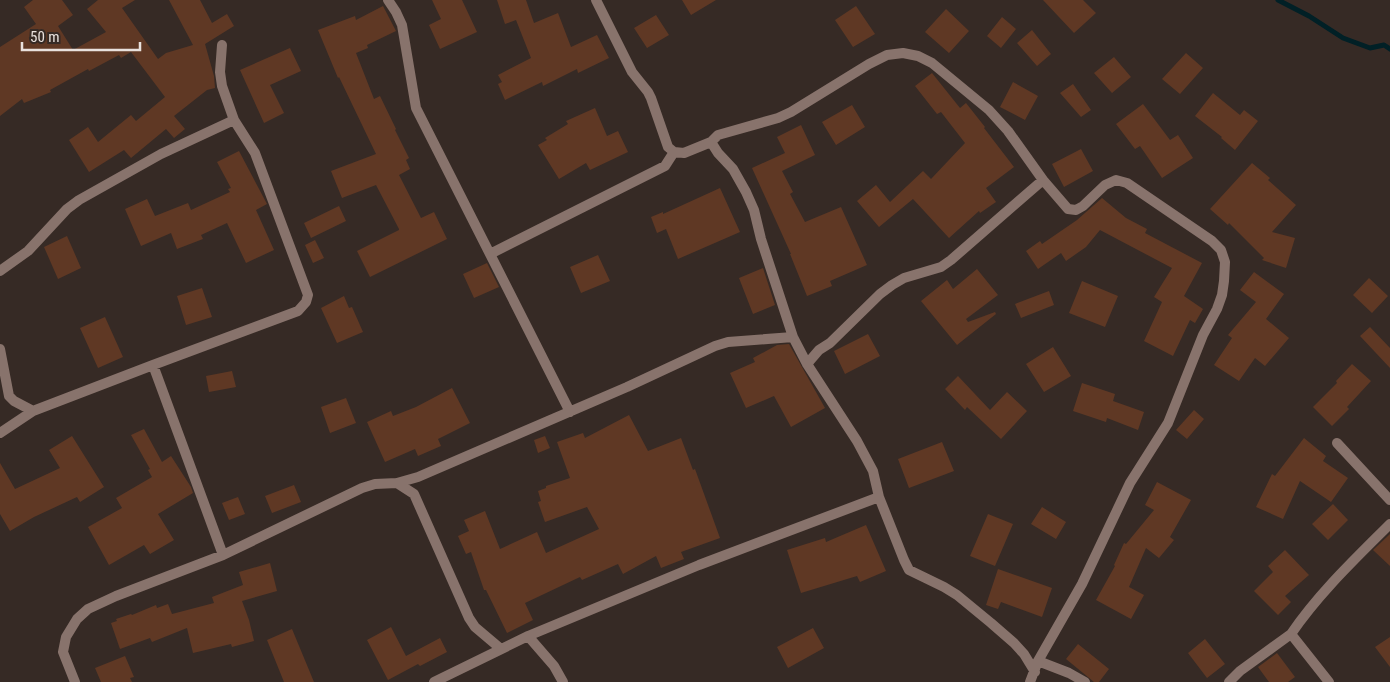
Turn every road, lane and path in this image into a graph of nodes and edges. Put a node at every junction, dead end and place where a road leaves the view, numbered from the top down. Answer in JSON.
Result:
{"nodes":[{"id":1,"x":388,"y":0,"type":"edge"},
{"id":2,"x":596,"y":0,"type":"edge"},
{"id":3,"x":222,"y":45,"type":"dead end"},
{"id":4,"x":234,"y":120,"type":"junction"},
{"id":5,"x":710,"y":142,"type":"junction"},
{"id":6,"x":674,"y":152,"type":"junction"},
{"id":7,"x":1043,"y":180,"type":"junction"},
{"id":8,"x":490,"y":254,"type":"junction"},
{"id":9,"x":0,"y":271,"type":"edge"},
{"id":10,"x":793,"y":337,"type":"junction"},
{"id":11,"x":0,"y":348,"type":"edge"},
{"id":12,"x":807,"y":364,"type":"junction"},
{"id":13,"x":153,"y":365,"type":"junction"},
{"id":14,"x":33,"y":411,"type":"junction"},
{"id":15,"x":570,"y":412,"type":"junction"},
{"id":16,"x":0,"y":433,"type":"edge"},
{"id":17,"x":1337,"y":443,"type":"dead end"},
{"id":18,"x":418,"y":477,"type":"junction"},
{"id":19,"x":397,"y":483,"type":"junction"},
{"id":20,"x":414,"y":494,"type":"junction"},
{"id":21,"x":878,"y":497,"type":"junction"},
{"id":22,"x":1390,"y":500,"type":"edge"},
{"id":23,"x":1390,"y":524,"type":"edge"},
{"id":24,"x":223,"y":555,"type":"junction"},
{"id":25,"x":1291,"y":634,"type":"junction"},
{"id":26,"x":528,"y":636,"type":"junction"},
{"id":27,"x":501,"y":649,"type":"junction"},
{"id":28,"x":1038,"y":661,"type":"junction"},
{"id":29,"x":1035,"y":672,"type":"junction"},
{"id":30,"x":75,"y":682,"type":"edge"},
{"id":31,"x":434,"y":682,"type":"edge"},
{"id":32,"x":564,"y":682,"type":"edge"},
{"id":33,"x":1030,"y":682,"type":"edge"},
{"id":34,"x":1085,"y":682,"type":"edge"},
{"id":35,"x":1229,"y":682,"type":"edge"},
{"id":36,"x":1329,"y":682,"type":"edge"}],
"edges":[{"from":1,"to":8,"type":"street"},
{"from":2,"to":6,"type":"street"},
{"from":3,"to":4,"type":"street"},
{"from":4,"to":9,"type":"street"},
{"from":4,"to":13,"type":"street"},
{"from":5,"to":6,"type":"street"},
{"from":5,"to":7,"type":"street"},
{"from":5,"to":10,"type":"street"},
{"from":6,"to":8,"type":"street"},
{"from":7,"to":12,"type":"street"},
{"from":7,"to":28,"type":"street"},
{"from":8,"to":15,"type":"street"},
{"from":10,"to":12,"type":"street"},
{"from":10,"to":15,"type":"street"},
{"from":11,"to":14,"type":"street"},
{"from":12,"to":21,"type":"street"},
{"from":13,"to":14,"type":"street"},
{"from":13,"to":24,"type":"street"},
{"from":14,"to":16,"type":"street"},
{"from":15,"to":18,"type":"street"},
{"from":17,"to":22,"type":"street"},
{"from":18,"to":19,"type":"street"},
{"from":18,"to":20,"type":"street"},
{"from":19,"to":20,"type":"street"},
{"from":19,"to":24,"type":"street"},
{"from":20,"to":27,"type":"street"},
{"from":21,"to":26,"type":"street"},
{"from":21,"to":29,"type":"street"},
{"from":23,"to":25,"type":"street"},
{"from":24,"to":30,"type":"street"},
{"from":25,"to":35,"type":"street"},
{"from":25,"to":36,"type":"street"},
{"from":26,"to":27,"type":"street"},
{"from":26,"to":32,"type":"street"},
{"from":27,"to":31,"type":"street"},
{"from":28,"to":29,"type":"street"},
{"from":28,"to":34,"type":"street"},
{"from":29,"to":33,"type":"street"}]}
